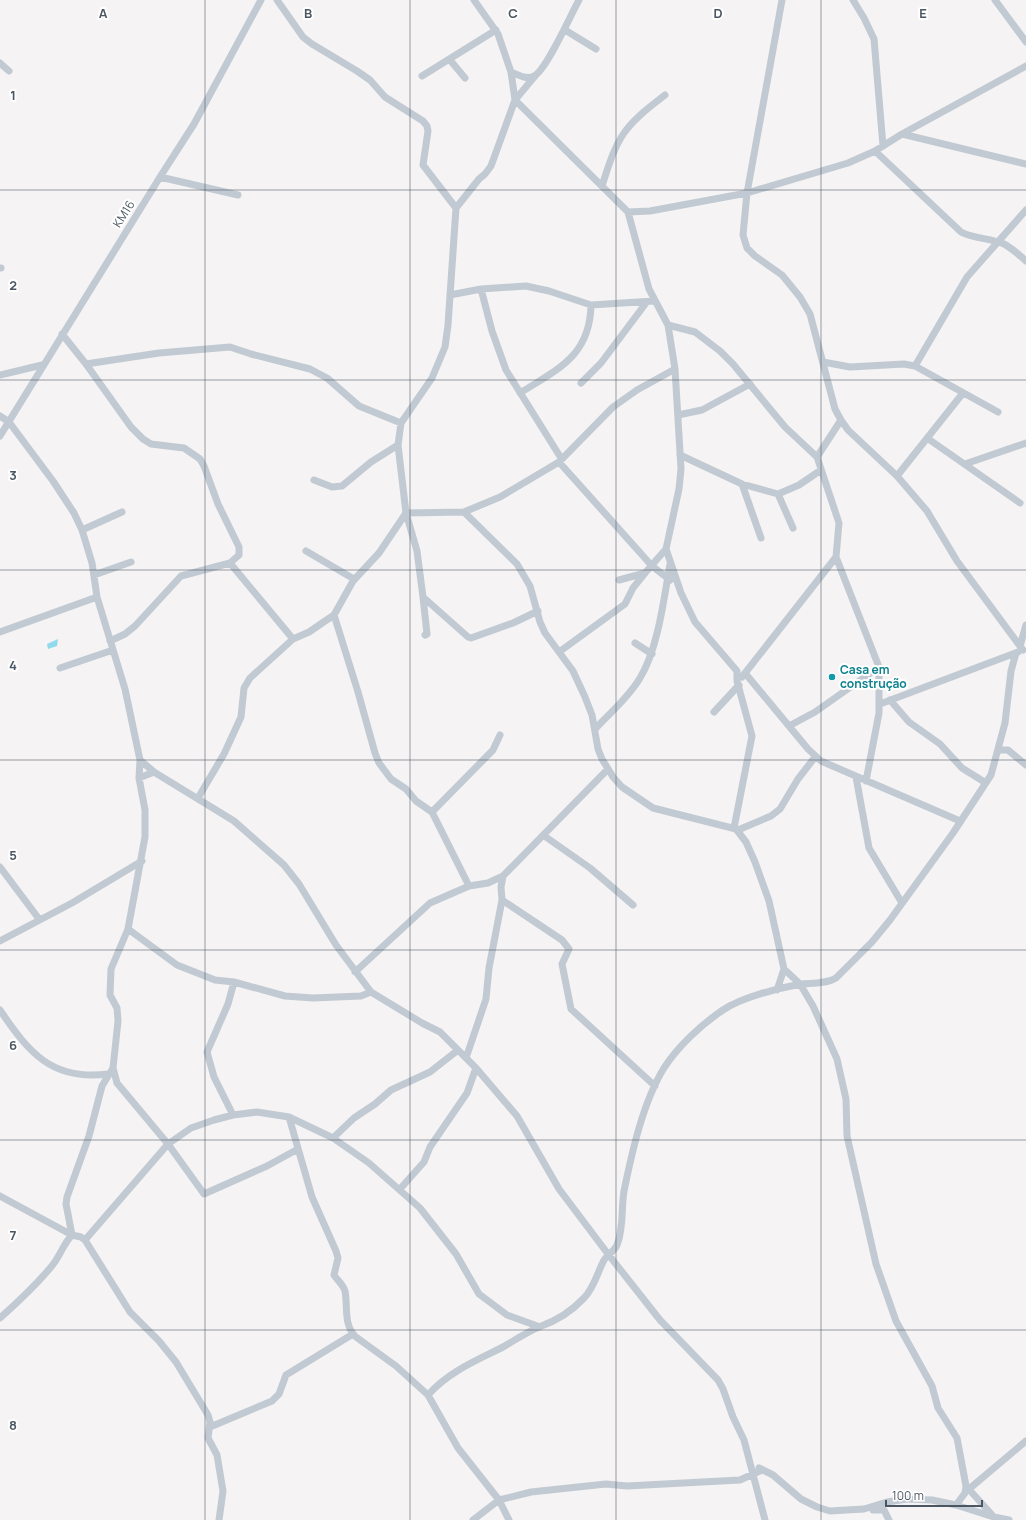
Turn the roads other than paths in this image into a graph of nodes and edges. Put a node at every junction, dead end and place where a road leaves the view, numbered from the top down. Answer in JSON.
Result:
{"nodes":[{"id":1,"x":261,"y":0,"type":"edge"},
{"id":2,"x":277,"y":0,"type":"edge"},
{"id":3,"x":474,"y":0,"type":"edge"},
{"id":4,"x":579,"y":0,"type":"edge"},
{"id":5,"x":782,"y":0,"type":"edge"},
{"id":6,"x":853,"y":0,"type":"edge"},
{"id":7,"x":995,"y":0,"type":"edge"},
{"id":8,"x":496,"y":30,"type":"junction"},
{"id":9,"x":564,"y":30,"type":"junction"},
{"id":10,"x":1026,"y":42,"type":"edge"},
{"id":11,"x":596,"y":50,"type":"dead end"},
{"id":12,"x":450,"y":60,"type":"junction"},
{"id":13,"x":0,"y":63,"type":"edge"},
{"id":14,"x":1026,"y":66,"type":"edge"},
{"id":15,"x":9,"y":71,"type":"dead end"},
{"id":16,"x":511,"y":72,"type":"junction"},
{"id":17,"x":422,"y":76,"type":"dead end"},
{"id":18,"x":535,"y":76,"type":"junction"},
{"id":19,"x":465,"y":78,"type":"dead end"},
{"id":20,"x":665,"y":95,"type":"dead end"},
{"id":21,"x":515,"y":100,"type":"junction"},
{"id":22,"x":902,"y":134,"type":"junction"},
{"id":23,"x":882,"y":146,"type":"junction"},
{"id":24,"x":875,"y":151,"type":"junction"},
{"id":25,"x":1026,"y":164,"type":"edge"},
{"id":26,"x":160,"y":177,"type":"junction"},
{"id":27,"x":602,"y":186,"type":"junction"},
{"id":28,"x":746,"y":193,"type":"junction"},
{"id":29,"x":238,"y":195,"type":"dead end"},
{"id":30,"x":456,"y":208,"type":"junction"},
{"id":31,"x":1026,"y":210,"type":"edge"},
{"id":32,"x":628,"y":212,"type":"junction"},
{"id":33,"x":997,"y":242,"type":"junction"},
{"id":34,"x":1026,"y":261,"type":"edge"},
{"id":35,"x":482,"y":289,"type":"junction"},
{"id":36,"x":450,"y":295,"type":"junction"},
{"id":37,"x":654,"y":301,"type":"junction"},
{"id":38,"x":646,"y":303,"type":"junction"},
{"id":39,"x":591,"y":305,"type":"junction"},
{"id":40,"x":668,"y":325,"type":"junction"},
{"id":41,"x":62,"y":334,"type":"junction"},
{"id":42,"x":823,"y":362,"type":"junction"},
{"id":43,"x":86,"y":364,"type":"junction"},
{"id":44,"x":42,"y":365,"type":"junction"},
{"id":45,"x":915,"y":366,"type":"junction"},
{"id":46,"x":675,"y":369,"type":"junction"},
{"id":47,"x":0,"y":375,"type":"edge"},
{"id":48,"x":581,"y":383,"type":"dead end"},
{"id":49,"x":750,"y":384,"type":"junction"},
{"id":50,"x":520,"y":393,"type":"junction"},
{"id":51,"x":963,"y":393,"type":"junction"},
{"id":52,"x":998,"y":412,"type":"dead end"},
{"id":53,"x":678,"y":415,"type":"junction"},
{"id":54,"x":0,"y":416,"type":"edge"},
{"id":55,"x":841,"y":420,"type":"junction"},
{"id":56,"x":9,"y":422,"type":"junction"},
{"id":57,"x":402,"y":423,"type":"junction"},
{"id":58,"x":0,"y":436,"type":"edge"},
{"id":59,"x":927,"y":438,"type":"junction"},
{"id":60,"x":1026,"y":443,"type":"edge"},
{"id":61,"x":398,"y":444,"type":"junction"},
{"id":62,"x":680,"y":455,"type":"junction"},
{"id":63,"x":817,"y":457,"type":"junction"},
{"id":64,"x":560,"y":460,"type":"junction"},
{"id":65,"x":965,"y":464,"type":"junction"},
{"id":66,"x":821,"y":470,"type":"junction"},
{"id":67,"x":897,"y":476,"type":"junction"},
{"id":68,"x":314,"y":480,"type":"dead end"},
{"id":69,"x":742,"y":484,"type":"junction"},
{"id":70,"x":778,"y":494,"type":"junction"},
{"id":71,"x":1020,"y":503,"type":"dead end"},
{"id":72,"x":122,"y":512,"type":"dead end"},
{"id":73,"x":464,"y":512,"type":"junction"},
{"id":74,"x":406,"y":513,"type":"junction"},
{"id":75,"x":794,"y":528,"type":"dead end"},
{"id":76,"x":82,"y":530,"type":"junction"},
{"id":77,"x":761,"y":538,"type":"dead end"},
{"id":78,"x":666,"y":549,"type":"junction"},
{"id":79,"x":306,"y":551,"type":"dead end"},
{"id":80,"x":836,"y":558,"type":"junction"},
{"id":81,"x":131,"y":562,"type":"dead end"},
{"id":82,"x":230,"y":563,"type":"junction"},
{"id":83,"x":670,"y":564,"type":"junction"},
{"id":84,"x":652,"y":566,"type":"junction"},
{"id":85,"x":645,"y":573,"type":"junction"},
{"id":86,"x":94,"y":575,"type":"junction"},
{"id":87,"x":668,"y":578,"type":"junction"},
{"id":88,"x":354,"y":580,"type":"junction"},
{"id":89,"x":619,"y":580,"type":"dead end"},
{"id":90,"x":679,"y":585,"type":"junction"},
{"id":91,"x":97,"y":597,"type":"junction"},
{"id":92,"x":423,"y":597,"type":"junction"},
{"id":93,"x":538,"y":611,"type":"junction"},
{"id":94,"x":334,"y":616,"type":"junction"},
{"id":95,"x":1026,"y":625,"type":"edge"},
{"id":96,"x":0,"y":632,"type":"edge"},
{"id":97,"x":425,"y":635,"type":"dead end"},
{"id":98,"x":293,"y":639,"type":"junction"},
{"id":99,"x":110,"y":641,"type":"junction"},
{"id":100,"x":635,"y":643,"type":"dead end"},
{"id":101,"x":1023,"y":649,"type":"edge"},
{"id":102,"x":113,"y":650,"type":"junction"},
{"id":103,"x":559,"y":652,"type":"junction"},
{"id":104,"x":1016,"y":653,"type":"junction"},
{"id":105,"x":652,"y":654,"type":"junction"},
{"id":106,"x":879,"y":667,"type":"junction"},
{"id":107,"x":60,"y":668,"type":"dead end"},
{"id":108,"x":745,"y":673,"type":"junction"},
{"id":109,"x":738,"y":683,"type":"junction"},
{"id":110,"x":890,"y":700,"type":"junction"},
{"id":111,"x":880,"y":704,"type":"junction"},
{"id":112,"x":714,"y":712,"type":"dead end"},
{"id":113,"x":789,"y":726,"type":"junction"},
{"id":114,"x":596,"y":728,"type":"junction"},
{"id":115,"x":500,"y":735,"type":"dead end"},
{"id":116,"x":998,"y":750,"type":"junction"},
{"id":117,"x":815,"y":757,"type":"junction"},
{"id":118,"x":140,"y":760,"type":"junction"},
{"id":119,"x":1026,"y":765,"type":"edge"},
{"id":120,"x":608,"y":769,"type":"junction"},
{"id":121,"x":154,"y":772,"type":"junction"},
{"id":122,"x":856,"y":777,"type":"junction"},
{"id":123,"x":139,"y":778,"type":"junction"},
{"id":124,"x":866,"y":781,"type":"junction"},
{"id":125,"x":986,"y":783,"type":"junction"},
{"id":126,"x":198,"y":798,"type":"junction"},
{"id":127,"x":432,"y":812,"type":"junction"},
{"id":128,"x":960,"y":821,"type":"junction"},
{"id":129,"x":736,"y":829,"type":"junction"},
{"id":130,"x":544,"y":835,"type":"junction"},
{"id":131,"x":142,"y":861,"type":"junction"},
{"id":132,"x":0,"y":867,"type":"edge"},
{"id":133,"x":503,"y":876,"type":"junction"},
{"id":134,"x":469,"y":886,"type":"junction"},
{"id":135,"x":502,"y":900,"type":"junction"},
{"id":136,"x":902,"y":903,"type":"junction"},
{"id":137,"x":633,"y":905,"type":"dead end"},
{"id":138,"x":39,"y":919,"type":"junction"},
{"id":139,"x":128,"y":929,"type":"junction"},
{"id":140,"x":0,"y":941,"type":"edge"},
{"id":141,"x":784,"y":969,"type":"junction"},
{"id":142,"x":355,"y":972,"type":"junction"},
{"id":143,"x":234,"y":982,"type":"junction"},
{"id":144,"x":800,"y":984,"type":"junction"},
{"id":145,"x":777,"y":990,"type":"junction"},
{"id":146,"x":371,"y":992,"type":"junction"},
{"id":147,"x":0,"y":1010,"type":"edge"},
{"id":148,"x":458,"y":1050,"type":"junction"},
{"id":149,"x":466,"y":1058,"type":"junction"},
{"id":150,"x":113,"y":1068,"type":"junction"},
{"id":151,"x":476,"y":1068,"type":"junction"},
{"id":152,"x":108,"y":1074,"type":"junction"},
{"id":153,"x":655,"y":1086,"type":"junction"},
{"id":154,"x":233,"y":1114,"type":"junction"},
{"id":155,"x":289,"y":1117,"type":"junction"},
{"id":156,"x":332,"y":1138,"type":"junction"},
{"id":157,"x":168,"y":1144,"type":"junction"},
{"id":158,"x":298,"y":1149,"type":"junction"},
{"id":159,"x":400,"y":1189,"type":"junction"},
{"id":160,"x":0,"y":1196,"type":"edge"},
{"id":161,"x":72,"y":1235,"type":"junction"},
{"id":162,"x":85,"y":1240,"type":"junction"},
{"id":163,"x":608,"y":1254,"type":"junction"},
{"id":164,"x":0,"y":1318,"type":"edge"},
{"id":165,"x":540,"y":1327,"type":"junction"},
{"id":166,"x":353,"y":1334,"type":"junction"},
{"id":167,"x":428,"y":1395,"type":"junction"},
{"id":168,"x":210,"y":1427,"type":"junction"},
{"id":169,"x":1026,"y":1441,"type":"edge"},
{"id":170,"x":751,"y":1465,"type":"junction"},
{"id":171,"x":762,"y":1470,"type":"junction"},
{"id":172,"x":753,"y":1475,"type":"junction"},
{"id":173,"x":968,"y":1488,"type":"junction"},
{"id":174,"x":499,"y":1500,"type":"junction"},
{"id":175,"x":887,"y":1502,"type":"junction"},
{"id":176,"x":956,"y":1505,"type":"junction"},
{"id":177,"x":864,"y":1509,"type":"junction"},
{"id":178,"x":994,"y":1517,"type":"junction"},
{"id":179,"x":219,"y":1520,"type":"edge"},
{"id":180,"x":473,"y":1520,"type":"edge"},
{"id":181,"x":509,"y":1520,"type":"edge"},
{"id":182,"x":765,"y":1520,"type":"edge"},
{"id":183,"x":890,"y":1520,"type":"edge"},
{"id":184,"x":1009,"y":1520,"type":"edge"}],
"edges":[{"from":1,"to":26,"type":"street","name":"KM16"},
{"from":2,"to":30,"type":"street"},
{"from":3,"to":8,"type":"street"},
{"from":4,"to":9,"type":"street"},
{"from":5,"to":28,"type":"street"},
{"from":6,"to":23,"type":"street"},
{"from":7,"to":10,"type":"street"},
{"from":8,"to":12,"type":"street"},
{"from":8,"to":16,"type":"street"},
{"from":9,"to":11,"type":"street"},
{"from":9,"to":18,"type":"street"},
{"from":12,"to":17,"type":"street"},
{"from":12,"to":19,"type":"street"},
{"from":13,"to":15,"type":"street"},
{"from":14,"to":22,"type":"street"},
{"from":16,"to":18,"type":"street"},
{"from":16,"to":21,"type":"street"},
{"from":18,"to":21,"type":"street"},
{"from":20,"to":27,"type":"street"},
{"from":21,"to":27,"type":"street"},
{"from":21,"to":30,"type":"street"},
{"from":22,"to":23,"type":"street"},
{"from":22,"to":25,"type":"street"},
{"from":23,"to":24,"type":"street"},
{"from":24,"to":28,"type":"street"},
{"from":24,"to":33,"type":"street"},
{"from":26,"to":29,"type":"street"},
{"from":26,"to":41,"type":"street","name":"KM16"},
{"from":27,"to":32,"type":"street"},
{"from":28,"to":32,"type":"street"},
{"from":28,"to":42,"type":"street"},
{"from":30,"to":36,"type":"street"},
{"from":31,"to":33,"type":"street"},
{"from":32,"to":37,"type":"street"},
{"from":33,"to":34,"type":"street"},
{"from":33,"to":45,"type":"street"},
{"from":35,"to":36,"type":"street"},
{"from":35,"to":39,"type":"street"},
{"from":35,"to":50,"type":"street"},
{"from":36,"to":57,"type":"street"},
{"from":37,"to":38,"type":"street"},
{"from":37,"to":40,"type":"street"},
{"from":38,"to":39,"type":"street"},
{"from":38,"to":48,"type":"street"},
{"from":39,"to":50,"type":"street"},
{"from":40,"to":46,"type":"street"},
{"from":40,"to":49,"type":"street"},
{"from":41,"to":43,"type":"street"},
{"from":41,"to":44,"type":"street","name":"KM16"},
{"from":42,"to":45,"type":"street"},
{"from":42,"to":55,"type":"street"},
{"from":43,"to":57,"type":"street"},
{"from":43,"to":82,"type":"street"},
{"from":44,"to":47,"type":"street"},
{"from":44,"to":56,"type":"street","name":"KM16"},
{"from":45,"to":51,"type":"street"},
{"from":46,"to":53,"type":"street"},
{"from":46,"to":64,"type":"street"},
{"from":49,"to":53,"type":"street"},
{"from":49,"to":63,"type":"street"},
{"from":50,"to":64,"type":"street"},
{"from":51,"to":52,"type":"street"},
{"from":51,"to":59,"type":"street"},
{"from":53,"to":62,"type":"street"},
{"from":54,"to":56,"type":"street"},
{"from":55,"to":63,"type":"street"},
{"from":55,"to":67,"type":"street"},
{"from":56,"to":58,"type":"street","name":"KM16"},
{"from":56,"to":76,"type":"street"},
{"from":57,"to":61,"type":"street"},
{"from":59,"to":65,"type":"street"},
{"from":59,"to":67,"type":"street"},
{"from":60,"to":65,"type":"street"},
{"from":61,"to":68,"type":"street"},
{"from":61,"to":74,"type":"street"},
{"from":62,"to":69,"type":"street"},
{"from":62,"to":78,"type":"street"},
{"from":63,"to":66,"type":"street"},
{"from":64,"to":73,"type":"street"},
{"from":64,"to":84,"type":"street"},
{"from":65,"to":71,"type":"street"},
{"from":66,"to":70,"type":"street"},
{"from":66,"to":80,"type":"street"},
{"from":67,"to":101,"type":"street"},
{"from":69,"to":70,"type":"street"},
{"from":69,"to":77,"type":"street"},
{"from":70,"to":75,"type":"street"},
{"from":72,"to":76,"type":"street"},
{"from":73,"to":74,"type":"street"},
{"from":73,"to":93,"type":"street"},
{"from":74,"to":88,"type":"street"},
{"from":74,"to":92,"type":"street"},
{"from":76,"to":86,"type":"street"},
{"from":78,"to":83,"type":"street"},
{"from":78,"to":84,"type":"street"},
{"from":79,"to":88,"type":"street"},
{"from":80,"to":106,"type":"street"},
{"from":80,"to":108,"type":"street"},
{"from":81,"to":86,"type":"street"},
{"from":82,"to":98,"type":"street"},
{"from":82,"to":99,"type":"street"},
{"from":83,"to":87,"type":"street"},
{"from":83,"to":90,"type":"street"},
{"from":84,"to":85,"type":"street"},
{"from":84,"to":87,"type":"street"},
{"from":85,"to":89,"type":"street"},
{"from":85,"to":103,"type":"street"},
{"from":86,"to":91,"type":"street"},
{"from":87,"to":90,"type":"street"},
{"from":87,"to":105,"type":"street"},
{"from":88,"to":94,"type":"street"},
{"from":90,"to":109,"type":"street"},
{"from":91,"to":96,"type":"street"},
{"from":91,"to":99,"type":"street"},
{"from":92,"to":93,"type":"street"},
{"from":92,"to":97,"type":"street"},
{"from":93,"to":103,"type":"street"},
{"from":94,"to":98,"type":"street"},
{"from":94,"to":127,"type":"street"},
{"from":95,"to":101,"type":"street"},
{"from":98,"to":126,"type":"street"},
{"from":99,"to":102,"type":"street"},
{"from":100,"to":105,"type":"street"},
{"from":101,"to":104,"type":"street"},
{"from":102,"to":107,"type":"street"},
{"from":102,"to":118,"type":"street"},
{"from":103,"to":114,"type":"street"},
{"from":104,"to":110,"type":"street"},
{"from":104,"to":116,"type":"street"},
{"from":105,"to":114,"type":"street"},
{"from":106,"to":111,"type":"street"},
{"from":106,"to":113,"type":"street"},
{"from":108,"to":109,"type":"street"},
{"from":108,"to":113,"type":"street"},
{"from":109,"to":112,"type":"street"},
{"from":109,"to":129,"type":"street"},
{"from":110,"to":111,"type":"street"},
{"from":110,"to":125,"type":"street"},
{"from":111,"to":124,"type":"street"},
{"from":113,"to":117,"type":"street"},
{"from":114,"to":120,"type":"street"},
{"from":115,"to":127,"type":"street"},
{"from":116,"to":119,"type":"street"},
{"from":116,"to":125,"type":"street"},
{"from":117,"to":122,"type":"street"},
{"from":117,"to":129,"type":"street"},
{"from":118,"to":121,"type":"street"},
{"from":118,"to":123,"type":"street"},
{"from":120,"to":129,"type":"street"},
{"from":120,"to":130,"type":"street"},
{"from":121,"to":123,"type":"street"},
{"from":121,"to":126,"type":"street"},
{"from":122,"to":124,"type":"street"},
{"from":122,"to":136,"type":"street"},
{"from":123,"to":131,"type":"street"},
{"from":124,"to":128,"type":"street"},
{"from":125,"to":128,"type":"street"},
{"from":126,"to":142,"type":"street"},
{"from":127,"to":134,"type":"street"},
{"from":128,"to":136,"type":"street"},
{"from":129,"to":141,"type":"street"},
{"from":130,"to":133,"type":"street"},
{"from":130,"to":137,"type":"street"},
{"from":131,"to":138,"type":"street"},
{"from":131,"to":139,"type":"street"},
{"from":132,"to":138,"type":"street"},
{"from":133,"to":134,"type":"street"},
{"from":133,"to":135,"type":"street"},
{"from":134,"to":142,"type":"street"},
{"from":135,"to":149,"type":"street"},
{"from":135,"to":153,"type":"street"},
{"from":136,"to":144,"type":"street"},
{"from":138,"to":140,"type":"street"},
{"from":139,"to":143,"type":"street"},
{"from":139,"to":150,"type":"street"},
{"from":141,"to":144,"type":"street"},
{"from":141,"to":145,"type":"street"},
{"from":142,"to":146,"type":"street"},
{"from":143,"to":146,"type":"street"},
{"from":143,"to":154,"type":"street"},
{"from":144,"to":145,"type":"street"},
{"from":144,"to":173,"type":"street"},
{"from":145,"to":153,"type":"street"},
{"from":146,"to":148,"type":"street"},
{"from":147,"to":152,"type":"street"},
{"from":148,"to":149,"type":"street"},
{"from":148,"to":156,"type":"street"},
{"from":149,"to":151,"type":"street"},
{"from":150,"to":152,"type":"street"},
{"from":150,"to":157,"type":"street"},
{"from":151,"to":159,"type":"street"},
{"from":151,"to":163,"type":"street"},
{"from":152,"to":161,"type":"street"},
{"from":153,"to":163,"type":"street"},
{"from":154,"to":155,"type":"street"},
{"from":154,"to":157,"type":"street"},
{"from":155,"to":156,"type":"street"},
{"from":155,"to":158,"type":"street"},
{"from":156,"to":159,"type":"street"},
{"from":157,"to":158,"type":"street"},
{"from":157,"to":162,"type":"street"},
{"from":158,"to":166,"type":"street"},
{"from":159,"to":165,"type":"street"},
{"from":160,"to":161,"type":"street"},
{"from":161,"to":162,"type":"street"},
{"from":161,"to":164,"type":"street"},
{"from":162,"to":168,"type":"street"},
{"from":163,"to":165,"type":"street"},
{"from":163,"to":170,"type":"street"},
{"from":165,"to":167,"type":"street"},
{"from":166,"to":167,"type":"street"},
{"from":166,"to":168,"type":"street"},
{"from":167,"to":174,"type":"street"},
{"from":168,"to":179,"type":"street"},
{"from":169,"to":173,"type":"street"},
{"from":170,"to":171,"type":"street"},
{"from":170,"to":172,"type":"street"},
{"from":171,"to":172,"type":"street"},
{"from":171,"to":177,"type":"street"},
{"from":172,"to":174,"type":"street"},
{"from":172,"to":182,"type":"street"},
{"from":173,"to":176,"type":"street"},
{"from":173,"to":178,"type":"street"},
{"from":174,"to":180,"type":"street"},
{"from":174,"to":181,"type":"street"},
{"from":175,"to":176,"type":"street"},
{"from":175,"to":177,"type":"street"},
{"from":175,"to":183,"type":"street"},
{"from":176,"to":178,"type":"street"},
{"from":177,"to":183,"type":"street"},
{"from":178,"to":184,"type":"street"}]}
